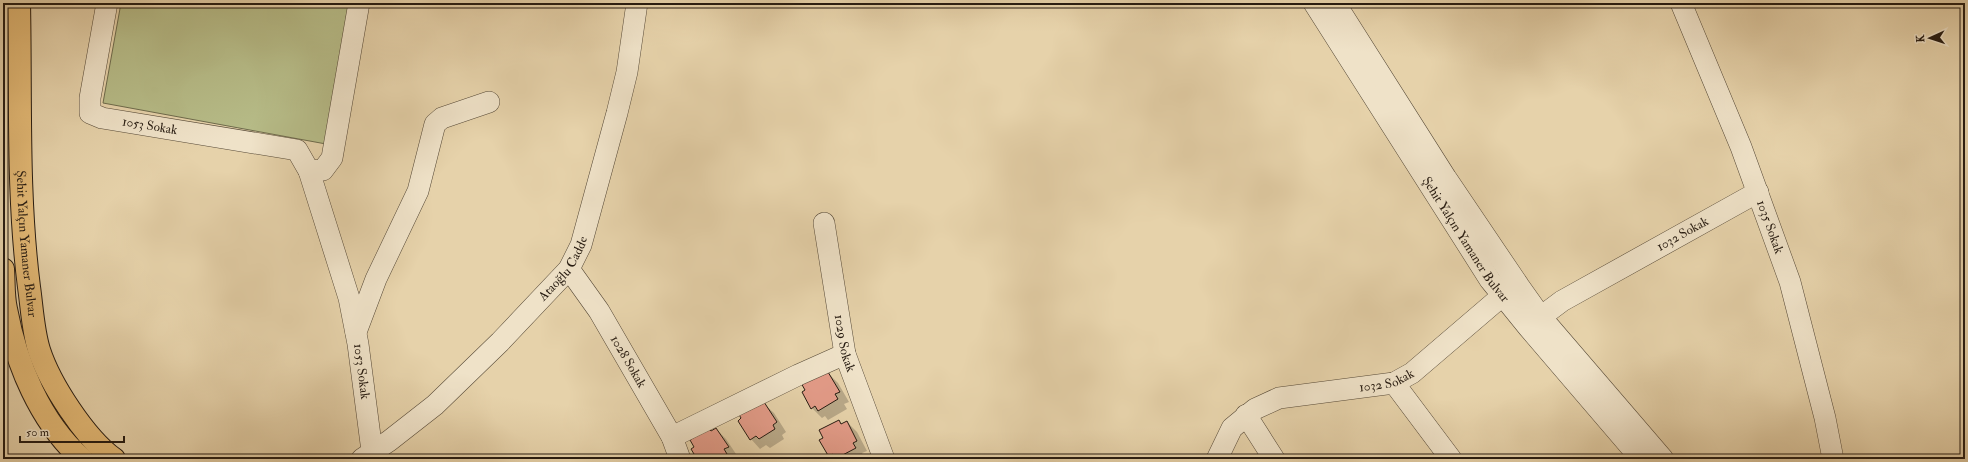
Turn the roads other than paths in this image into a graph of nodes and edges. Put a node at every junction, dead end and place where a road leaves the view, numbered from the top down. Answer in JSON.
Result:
{"nodes":[{"id":1,"x":19,"y":3,"type":"edge"},
{"id":2,"x":107,"y":3,"type":"edge"},
{"id":3,"x":360,"y":3,"type":"edge"},
{"id":4,"x":637,"y":3,"type":"edge"},
{"id":5,"x":1314,"y":3,"type":"edge"},
{"id":6,"x":1335,"y":3,"type":"edge"},
{"id":7,"x":1681,"y":3,"type":"edge"},
{"id":8,"x":489,"y":102,"type":"dead end"},
{"id":9,"x":309,"y":171,"type":"junction"},
{"id":10,"x":1758,"y":192,"type":"junction"},
{"id":11,"x":824,"y":223,"type":"dead end"},
{"id":12,"x":3,"y":269,"type":"edge"},
{"id":13,"x":569,"y":270,"type":"junction"},
{"id":14,"x":1511,"y":291,"type":"junction"},
{"id":15,"x":1534,"y":322,"type":"junction"},
{"id":16,"x":356,"y":332,"type":"junction"},
{"id":17,"x":8,"y":338,"type":"edge"},
{"id":18,"x":845,"y":354,"type":"junction"},
{"id":19,"x":1394,"y":383,"type":"junction"},
{"id":20,"x":1246,"y":415,"type":"junction"},
{"id":21,"x":672,"y":437,"type":"junction"},
{"id":22,"x":369,"y":456,"type":"edge"},
{"id":23,"x":82,"y":459,"type":"edge"},
{"id":24,"x":114,"y":459,"type":"edge"},
{"id":25,"x":680,"y":459,"type":"edge"},
{"id":26,"x":884,"y":459,"type":"edge"},
{"id":27,"x":1217,"y":459,"type":"edge"},
{"id":28,"x":1274,"y":459,"type":"edge"},
{"id":29,"x":1451,"y":459,"type":"edge"},
{"id":30,"x":1642,"y":459,"type":"edge"},
{"id":31,"x":1663,"y":459,"type":"edge"},
{"id":32,"x":1833,"y":459,"type":"edge"}],
"edges":[{"from":1,"to":24,"type":"highway","name":"Şehit Yalçın Yamaner Bulvar"},
{"from":2,"to":9,"type":"street","name":"1053 Sokak"},
{"from":3,"to":9,"type":"street"},
{"from":4,"to":13,"type":"street","name":"Ataoğlu Cadde"},
{"from":5,"to":14,"type":"street","name":"Şehit Yalçın Yamaner Bulvar"},
{"from":6,"to":14,"type":"street"},
{"from":7,"to":10,"type":"street","name":"1035 Sokak"},
{"from":8,"to":16,"type":"street"},
{"from":9,"to":16,"type":"street","name":"1053 Sokak"},
{"from":10,"to":15,"type":"street","name":"1032 Sokak"},
{"from":10,"to":32,"type":"street","name":"1035 Sokak"},
{"from":11,"to":18,"type":"street","name":"1029 Sokak"},
{"from":12,"to":17,"type":"highway","name":"Şehit Yalçın Yamaner Bulvar"},
{"from":13,"to":21,"type":"street","name":"1028 Sokak"},
{"from":13,"to":22,"type":"street","name":"Ataoğlu Cadde"},
{"from":14,"to":15,"type":"street","name":"Şehit Yalçın Yamaner Bulvar"},
{"from":14,"to":19,"type":"street","name":"1032 Sokak"},
{"from":15,"to":30,"type":"street","name":"Şehit Yalçın Yamaner Bulvar"},
{"from":15,"to":31,"type":"street"},
{"from":16,"to":22,"type":"street","name":"1053 Sokak"},
{"from":17,"to":23,"type":"highway","name":"Şehit Yalçın Yamaner Bulvar"},
{"from":18,"to":21,"type":"street"},
{"from":18,"to":26,"type":"street","name":"1029 Sokak"},
{"from":19,"to":20,"type":"street","name":"1032 Sokak"},
{"from":19,"to":29,"type":"street"},
{"from":20,"to":27,"type":"street","name":"1032 Sokak"},
{"from":20,"to":28,"type":"street"},
{"from":21,"to":25,"type":"street","name":"1028 Sokak"}]}
